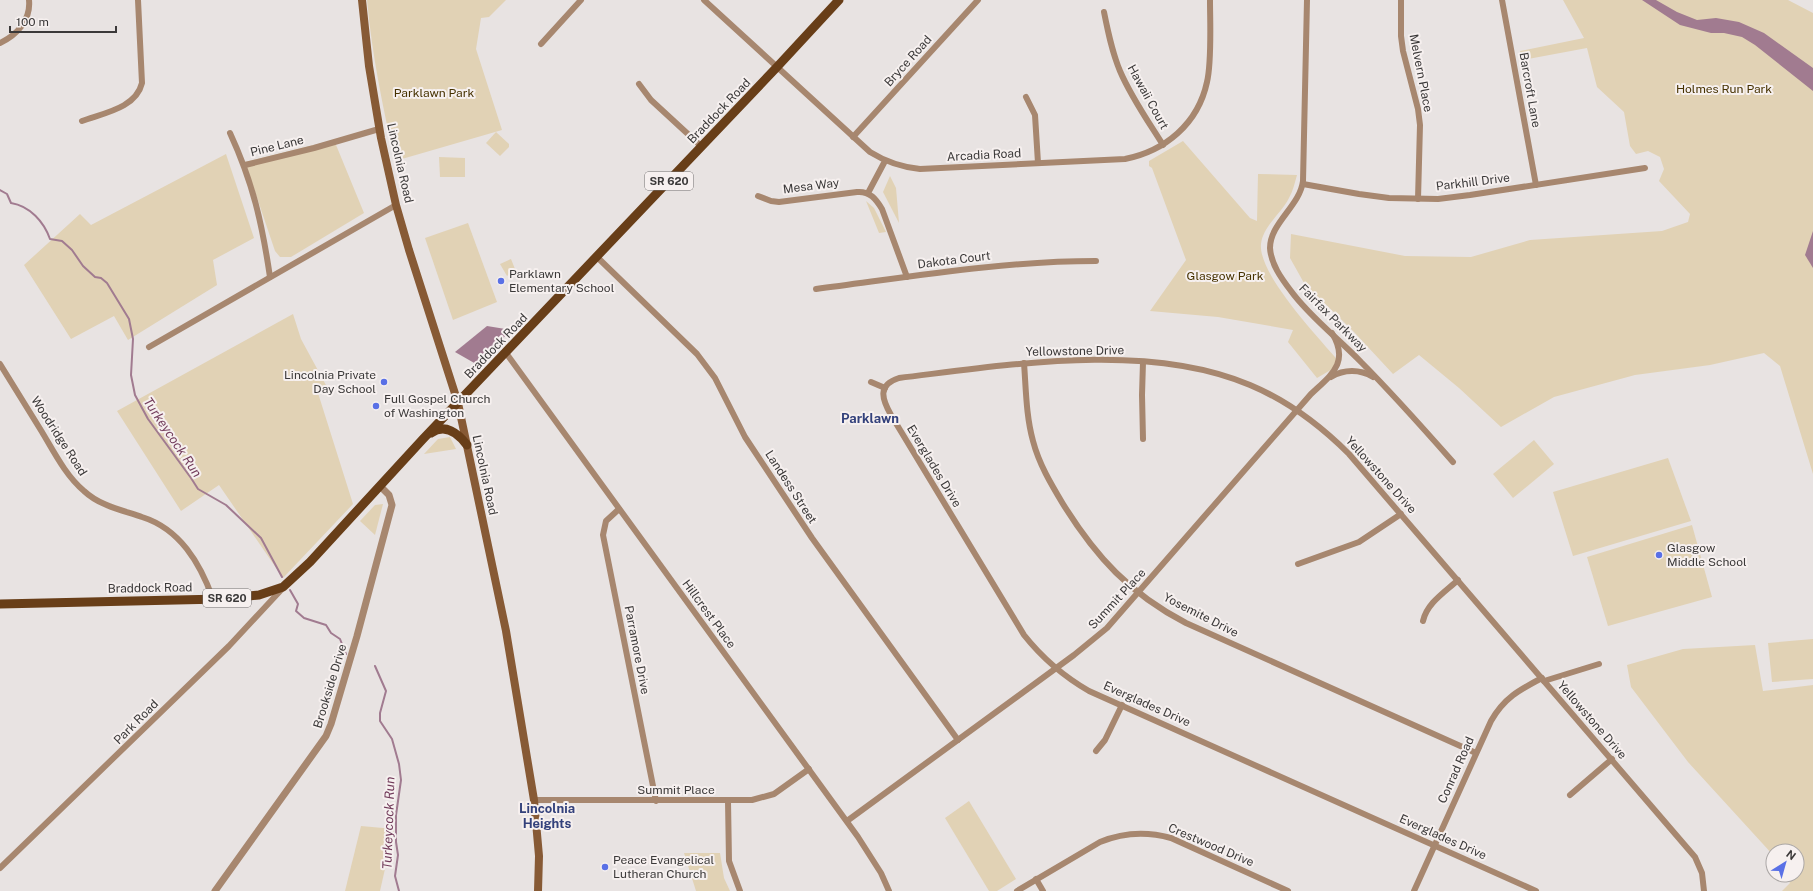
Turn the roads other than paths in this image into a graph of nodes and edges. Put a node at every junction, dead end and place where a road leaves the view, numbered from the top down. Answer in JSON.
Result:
{"nodes":[{"id":1,"x":29,"y":0,"type":"edge"},
{"id":2,"x":138,"y":0,"type":"edge"},
{"id":3,"x":362,"y":0,"type":"edge"},
{"id":4,"x":582,"y":0,"type":"edge"},
{"id":5,"x":704,"y":0,"type":"edge"},
{"id":6,"x":839,"y":0,"type":"edge"},
{"id":7,"x":978,"y":0,"type":"edge"},
{"id":8,"x":1210,"y":0,"type":"edge"},
{"id":9,"x":1308,"y":0,"type":"edge"},
{"id":10,"x":1402,"y":0,"type":"edge"},
{"id":11,"x":1502,"y":0,"type":"edge"},
{"id":12,"x":1104,"y":12,"type":"dead end"},
{"id":13,"x":0,"y":43,"type":"edge"},
{"id":14,"x":541,"y":44,"type":"dead end"},
{"id":15,"x":777,"y":67,"type":"junction"},
{"id":16,"x":639,"y":84,"type":"dead end"},
{"id":17,"x":1026,"y":97,"type":"dead end"},
{"id":18,"x":82,"y":121,"type":"dead end"},
{"id":19,"x":379,"y":129,"type":"junction"},
{"id":20,"x":230,"y":133,"type":"dead end"},
{"id":21,"x":853,"y":136,"type":"junction"},
{"id":22,"x":1163,"y":145,"type":"junction"},
{"id":23,"x":702,"y":147,"type":"junction"},
{"id":24,"x":885,"y":161,"type":"junction"},
{"id":25,"x":1038,"y":163,"type":"junction"},
{"id":26,"x":245,"y":165,"type":"junction"},
{"id":27,"x":1645,"y":168,"type":"dead end"},
{"id":28,"x":1303,"y":184,"type":"junction"},
{"id":29,"x":1536,"y":185,"type":"junction"},
{"id":30,"x":868,"y":193,"type":"junction"},
{"id":31,"x":758,"y":196,"type":"dead end"},
{"id":32,"x":1418,"y":199,"type":"junction"},
{"id":33,"x":396,"y":205,"type":"junction"},
{"id":34,"x":597,"y":257,"type":"junction"},
{"id":35,"x":1096,"y":261,"type":"dead end"},
{"id":36,"x":270,"y":277,"type":"junction"},
{"id":37,"x":907,"y":277,"type":"junction"},
{"id":38,"x":816,"y":289,"type":"dead end"},
{"id":39,"x":1332,"y":333,"type":"junction"},
{"id":40,"x":149,"y":347,"type":"dead end"},
{"id":41,"x":506,"y":353,"type":"junction"},
{"id":42,"x":1143,"y":362,"type":"junction"},
{"id":43,"x":1024,"y":363,"type":"junction"},
{"id":44,"x":0,"y":364,"type":"edge"},
{"id":45,"x":1328,"y":379,"type":"junction"},
{"id":46,"x":871,"y":382,"type":"dead end"},
{"id":47,"x":1381,"y":383,"type":"junction"},
{"id":48,"x":885,"y":388,"type":"junction"},
{"id":49,"x":458,"y":403,"type":"junction"},
{"id":50,"x":1297,"y":410,"type":"junction"},
{"id":51,"x":423,"y":439,"type":"junction"},
{"id":52,"x":1143,"y":439,"type":"dead end"},
{"id":53,"x":466,"y":445,"type":"junction"},
{"id":54,"x":1453,"y":462,"type":"dead end"},
{"id":55,"x":380,"y":486,"type":"junction"},
{"id":56,"x":619,"y":509,"type":"junction"},
{"id":57,"x":1401,"y":514,"type":"junction"},
{"id":58,"x":1298,"y":564,"type":"dead end"},
{"id":59,"x":1458,"y":580,"type":"junction"},
{"id":60,"x":283,"y":587,"type":"junction"},
{"id":61,"x":1139,"y":593,"type":"junction"},
{"id":62,"x":213,"y":599,"type":"junction"},
{"id":63,"x":0,"y":604,"type":"edge"},
{"id":64,"x":1423,"y":621,"type":"dead end"},
{"id":65,"x":1599,"y":664,"type":"dead end"},
{"id":66,"x":1055,"y":669,"type":"junction"},
{"id":67,"x":1543,"y":679,"type":"junction"},
{"id":68,"x":1122,"y":705,"type":"junction"},
{"id":69,"x":958,"y":740,"type":"junction"},
{"id":70,"x":1096,"y":751,"type":"dead end"},
{"id":71,"x":1476,"y":753,"type":"junction"},
{"id":72,"x":1612,"y":759,"type":"junction"},
{"id":73,"x":809,"y":769,"type":"junction"},
{"id":74,"x":1570,"y":795,"type":"dead end"},
{"id":75,"x":534,"y":800,"type":"junction"},
{"id":76,"x":656,"y":801,"type":"junction"},
{"id":77,"x":728,"y":801,"type":"junction"},
{"id":78,"x":847,"y":821,"type":"junction"},
{"id":79,"x":1434,"y":846,"type":"junction"},
{"id":80,"x":0,"y":868,"type":"edge"},
{"id":81,"x":1036,"y":879,"type":"junction"},
{"id":82,"x":215,"y":891,"type":"edge"},
{"id":83,"x":538,"y":891,"type":"edge"},
{"id":84,"x":740,"y":891,"type":"edge"},
{"id":85,"x":889,"y":891,"type":"edge"},
{"id":86,"x":1017,"y":891,"type":"edge"},
{"id":87,"x":1043,"y":891,"type":"edge"},
{"id":88,"x":1288,"y":891,"type":"edge"},
{"id":89,"x":1414,"y":891,"type":"edge"},
{"id":90,"x":1536,"y":891,"type":"edge"},
{"id":91,"x":1704,"y":891,"type":"edge"}],
"edges":[{"from":1,"to":13,"type":"street"},
{"from":2,"to":18,"type":"street"},
{"from":3,"to":19,"type":"main road","name":"Lincolnia Road"},
{"from":4,"to":14,"type":"street"},
{"from":5,"to":15,"type":"street","name":"Arcadia Road"},
{"from":6,"to":15,"type":"main road","name":"Braddock Road","number":"SR 620"},
{"from":7,"to":21,"type":"street","name":"Bryce Road"},
{"from":8,"to":22,"type":"street","name":"Arcadia Road"},
{"from":9,"to":28,"type":"street","name":"Fairfax Parkway"},
{"from":10,"to":32,"type":"street","name":"Melvern Place"},
{"from":11,"to":29,"type":"street","name":"Barcroft Lane"},
{"from":12,"to":22,"type":"street","name":"Hawaii Court"},
{"from":15,"to":21,"type":"street","name":"Arcadia Road"},
{"from":15,"to":23,"type":"main road","name":"Braddock Road","number":"SR 620"},
{"from":16,"to":23,"type":"street"},
{"from":17,"to":25,"type":"street"},
{"from":19,"to":26,"type":"street","name":"Pine Lane"},
{"from":19,"to":33,"type":"main road","name":"Lincolnia Road"},
{"from":20,"to":26,"type":"street"},
{"from":21,"to":24,"type":"street","name":"Arcadia Road"},
{"from":22,"to":25,"type":"street","name":"Arcadia Road"},
{"from":23,"to":34,"type":"main road","name":"Braddock Road","number":"SR 620"},
{"from":24,"to":25,"type":"street","name":"Arcadia Road"},
{"from":24,"to":30,"type":"street"},
{"from":26,"to":36,"type":"street","name":"Pine Lane"},
{"from":27,"to":29,"type":"street","name":"Parkhill Drive"},
{"from":28,"to":32,"type":"street","name":"Parkhill Drive"},
{"from":28,"to":39,"type":"street","name":"Fairfax Parkway"},
{"from":29,"to":32,"type":"street","name":"Parkhill Drive"},
{"from":30,"to":31,"type":"street","name":"Mesa Way"},
{"from":30,"to":37,"type":"street"},
{"from":33,"to":36,"type":"street"},
{"from":33,"to":49,"type":"main road","name":"Lincolnia Road"},
{"from":34,"to":41,"type":"main road","name":"Braddock Road","number":"SR 620"},
{"from":34,"to":69,"type":"street","name":"Landess Street"},
{"from":35,"to":37,"type":"street","name":"Dakota Court"},
{"from":36,"to":40,"type":"street"},
{"from":37,"to":38,"type":"street","name":"Dakota Court"},
{"from":39,"to":45,"type":"street","name":"Summit Place"},
{"from":39,"to":47,"type":"street","name":"Fairfax Parkway"},
{"from":41,"to":49,"type":"main road","name":"Braddock Road","number":"SR 620"},
{"from":41,"to":56,"type":"street","name":"Hillcrest Place"},
{"from":42,"to":43,"type":"street","name":"Yellowstone Drive"},
{"from":42,"to":50,"type":"street","name":"Yellowstone Drive"},
{"from":42,"to":52,"type":"street"},
{"from":43,"to":48,"type":"street","name":"Yellowstone Drive"},
{"from":43,"to":61,"type":"street","name":"Yosemite Drive"},
{"from":44,"to":62,"type":"street","name":"Woodridge Road"},
{"from":45,"to":47,"type":"street","name":"Summit Place"},
{"from":45,"to":50,"type":"street","name":"Summit Place"},
{"from":46,"to":48,"type":"street"},
{"from":47,"to":54,"type":"street","name":"Fairfax Parkway"},
{"from":48,"to":66,"type":"street","name":"Everglades Drive"},
{"from":49,"to":51,"type":"main road","name":"Braddock Road","number":"SR 620"},
{"from":49,"to":53,"type":"main road","name":"Lincolnia Road"},
{"from":50,"to":57,"type":"street","name":"Yellowstone Drive"},
{"from":50,"to":61,"type":"street","name":"Summit Place"},
{"from":51,"to":53,"type":"main road"},
{"from":51,"to":55,"type":"main road","name":"Braddock Road","number":"SR 620"},
{"from":53,"to":75,"type":"main road","name":"Lincolnia Road"},
{"from":55,"to":60,"type":"main road","name":"Braddock Road","number":"SR 620"},
{"from":55,"to":82,"type":"street","name":"Brookside Drive"},
{"from":56,"to":73,"type":"street","name":"Hillcrest Place"},
{"from":56,"to":76,"type":"street","name":"Parramore Drive"},
{"from":57,"to":58,"type":"street"},
{"from":57,"to":59,"type":"street","name":"Yellowstone Drive"},
{"from":59,"to":64,"type":"street"},
{"from":59,"to":67,"type":"street","name":"Yellowstone Drive"},
{"from":60,"to":62,"type":"main road","name":"Braddock Road","number":"SR 620"},
{"from":60,"to":80,"type":"street","name":"Park Road"},
{"from":61,"to":66,"type":"street","name":"Summit Place"},
{"from":61,"to":71,"type":"street","name":"Yosemite Drive"},
{"from":62,"to":63,"type":"main road","name":"Braddock Road","number":"SR 620"},
{"from":65,"to":67,"type":"street","name":"Conrad Road"},
{"from":66,"to":68,"type":"street","name":"Everglades Drive"},
{"from":66,"to":69,"type":"street","name":"Summit Place"},
{"from":67,"to":71,"type":"street","name":"Conrad Road"},
{"from":67,"to":72,"type":"street","name":"Yellowstone Drive"},
{"from":68,"to":70,"type":"street"},
{"from":68,"to":79,"type":"street","name":"Everglades Drive"},
{"from":69,"to":78,"type":"street","name":"Summit Place"},
{"from":71,"to":79,"type":"street","name":"Conrad Road"},
{"from":72,"to":74,"type":"street"},
{"from":72,"to":91,"type":"street","name":"Yellowstone Drive"},
{"from":73,"to":77,"type":"street","name":"Summit Place"},
{"from":73,"to":78,"type":"street","name":"Hillcrest Place"},
{"from":75,"to":76,"type":"street","name":"Summit Place"},
{"from":75,"to":83,"type":"main road","name":"Lincolnia Road"},
{"from":76,"to":77,"type":"street","name":"Summit Place"},
{"from":77,"to":84,"type":"street"},
{"from":78,"to":85,"type":"street","name":"Hillcrest Place"},
{"from":79,"to":89,"type":"street","name":"Conrad Road"},
{"from":79,"to":90,"type":"street","name":"Everglades Drive"},
{"from":81,"to":86,"type":"street","name":"Crestwood Drive"},
{"from":81,"to":87,"type":"street"},
{"from":81,"to":88,"type":"street","name":"Crestwood Drive"}]}
